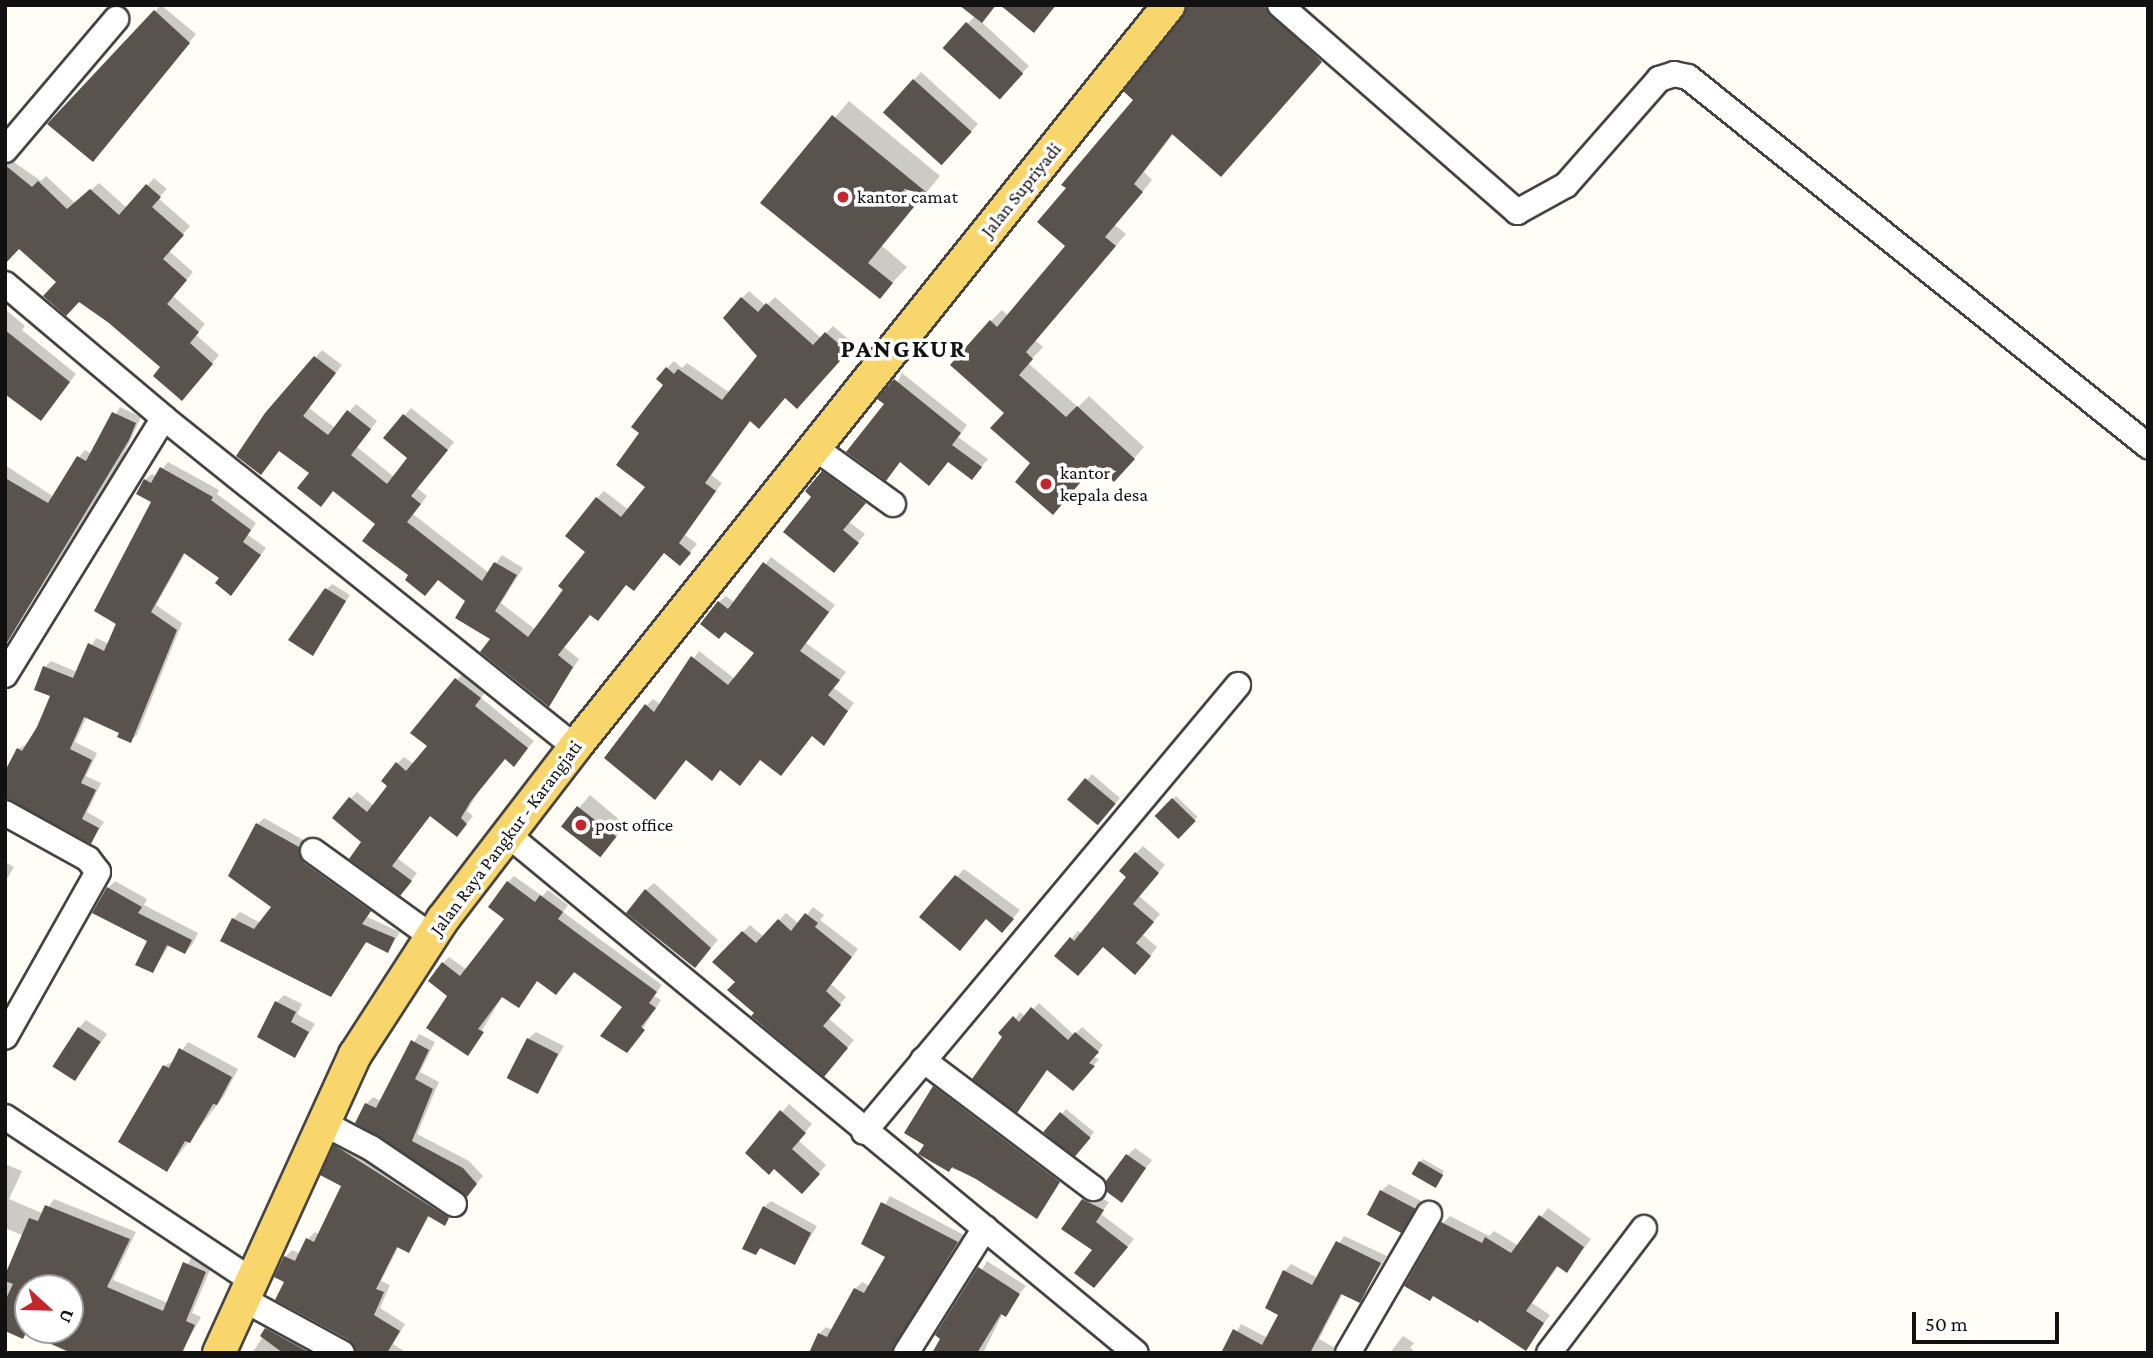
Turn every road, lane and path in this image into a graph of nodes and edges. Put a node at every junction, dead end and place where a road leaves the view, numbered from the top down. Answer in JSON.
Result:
{"nodes":[{"id":1,"x":1170,"y":5,"type":"edge"},
{"id":2,"x":1280,"y":5,"type":"edge"},
{"id":3,"x":116,"y":19,"type":"dead end"},
{"id":4,"x":5,"y":150,"type":"edge"},
{"id":5,"x":5,"y":284,"type":"edge"},
{"id":6,"x":874,"y":374,"type":"joint"},
{"id":7,"x":164,"y":418,"type":"junction"},
{"id":8,"x":2148,"y":446,"type":"edge"},
{"id":9,"x":815,"y":448,"type":"junction"},
{"id":10,"x":893,"y":504,"type":"dead end"},
{"id":11,"x":5,"y":675,"type":"edge"},
{"id":12,"x":1238,"y":685,"type":"dead end"},
{"id":13,"x":575,"y":747,"type":"junction"},
{"id":14,"x":5,"y":813,"type":"edge"},
{"id":15,"x":507,"y":834,"type":"junction"},
{"id":16,"x":313,"y":851,"type":"dead end"},
{"id":17,"x":432,"y":936,"type":"junction"},
{"id":18,"x":5,"y":1037,"type":"edge"},
{"id":19,"x":923,"y":1060,"type":"junction"},
{"id":20,"x":5,"y":1117,"type":"edge"},
{"id":21,"x":321,"y":1122,"type":"junction"},
{"id":22,"x":864,"y":1132,"type":"junction"},
{"id":23,"x":1093,"y":1188,"type":"dead end"},
{"id":24,"x":454,"y":1204,"type":"dead end"},
{"id":25,"x":1429,"y":1214,"type":"dead end"},
{"id":26,"x":985,"y":1228,"type":"junction"},
{"id":27,"x":1644,"y":1228,"type":"dead end"},
{"id":28,"x":246,"y":1288,"type":"junction"},
{"id":29,"x":219,"y":1353,"type":"edge"},
{"id":30,"x":342,"y":1353,"type":"edge"},
{"id":31,"x":906,"y":1353,"type":"edge"},
{"id":32,"x":1136,"y":1353,"type":"edge"},
{"id":33,"x":1348,"y":1353,"type":"edge"},
{"id":34,"x":1549,"y":1353,"type":"edge"}],
"edges":[{"from":1,"to":6,"type":"main road","name":"Jalan Supriyadi"},
{"from":2,"to":8,"type":"street"},
{"from":3,"to":4,"type":"street"},
{"from":5,"to":7,"type":"street"},
{"from":6,"to":9,"type":"main road","name":"Jalan Raya Pangkur - Karangjati"},
{"from":7,"to":11,"type":"street"},
{"from":7,"to":13,"type":"street"},
{"from":9,"to":10,"type":"street"},
{"from":9,"to":13,"type":"main road","name":"Jalan Raya Pangkur - Karangjati"},
{"from":12,"to":19,"type":"street"},
{"from":13,"to":15,"type":"main road","name":"Jalan Raya Pangkur - Karangjati"},
{"from":14,"to":18,"type":"street"},
{"from":15,"to":17,"type":"main road","name":"Jalan Raya Pangkur - Karangjati"},
{"from":15,"to":22,"type":"street"},
{"from":16,"to":17,"type":"street"},
{"from":17,"to":21,"type":"main road","name":"Jalan Raya Pangkur - Karangjati"},
{"from":19,"to":22,"type":"street"},
{"from":19,"to":23,"type":"street"},
{"from":20,"to":28,"type":"street"},
{"from":21,"to":24,"type":"street"},
{"from":21,"to":28,"type":"main road","name":"Jalan Raya Pangkur - Karangjati"},
{"from":22,"to":26,"type":"street"},
{"from":25,"to":33,"type":"street"},
{"from":26,"to":31,"type":"street"},
{"from":26,"to":32,"type":"street"},
{"from":27,"to":34,"type":"street"},
{"from":28,"to":29,"type":"main road","name":"Jalan Raya Pangkur - Karangjati"},
{"from":28,"to":30,"type":"street"}]}
